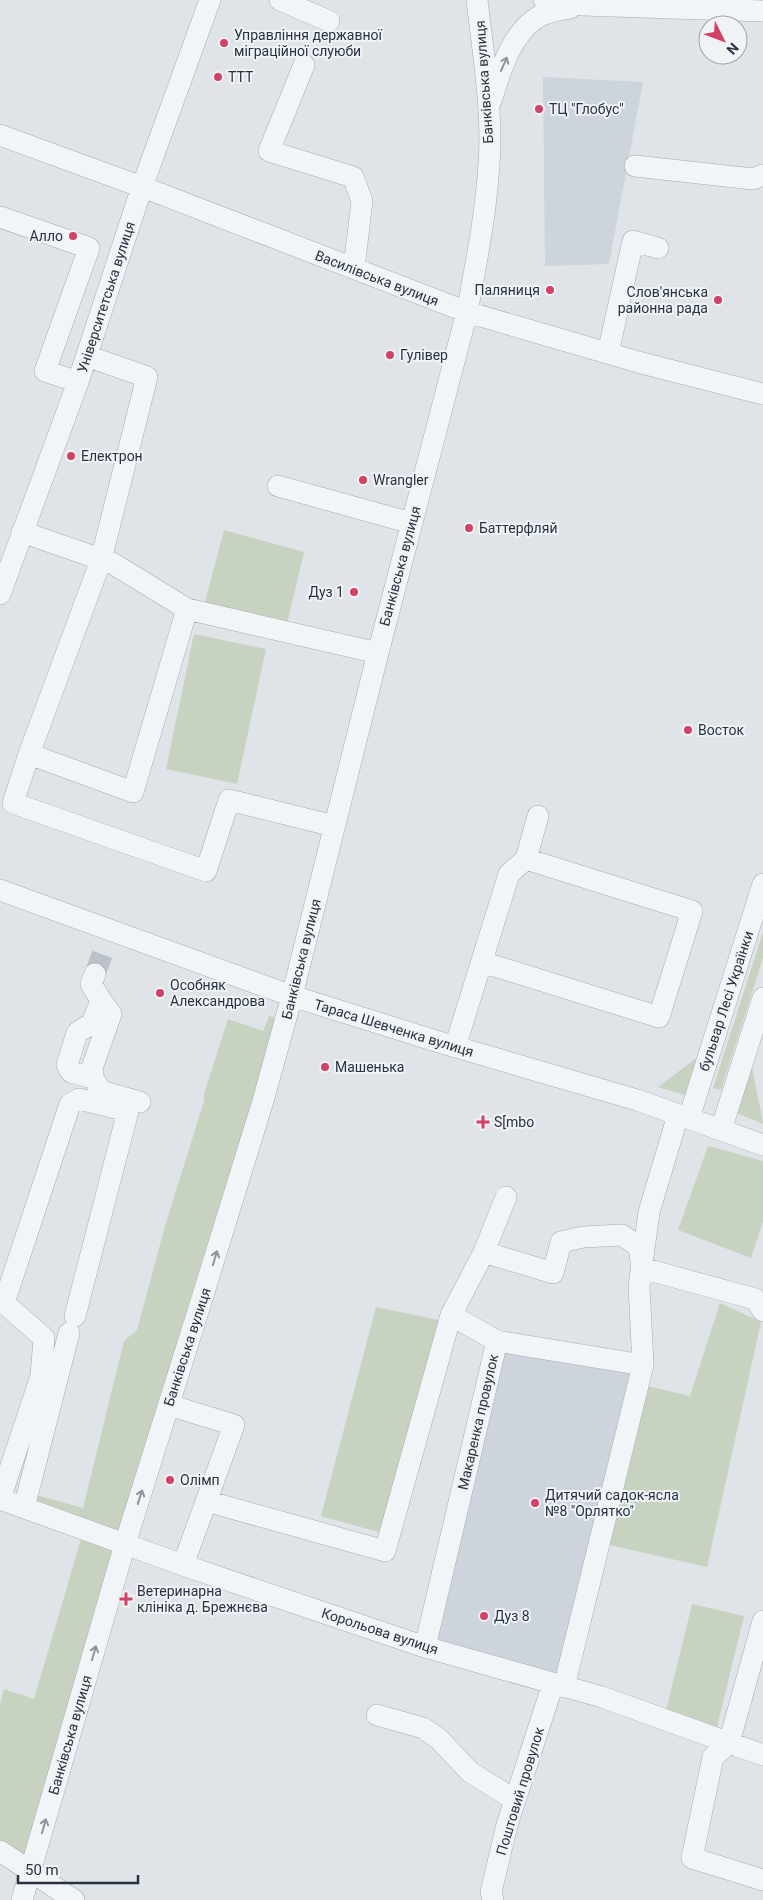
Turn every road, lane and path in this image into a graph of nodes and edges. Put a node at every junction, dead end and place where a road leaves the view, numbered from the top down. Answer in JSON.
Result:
{"nodes":[{"id":1,"x":210,"y":0,"type":"edge"},
{"id":2,"x":280,"y":0,"type":"edge"},
{"id":3,"x":477,"y":0,"type":"edge"},
{"id":4,"x":544,"y":0,"type":"edge"},
{"id":5,"x":582,"y":5,"type":"junction"},
{"id":6,"x":763,"y":11,"type":"edge"},
{"id":7,"x":330,"y":22,"type":"dead end"},
{"id":8,"x":304,"y":65,"type":"dead end"},
{"id":9,"x":488,"y":110,"type":"junction"},
{"id":10,"x":0,"y":135,"type":"edge"},
{"id":11,"x":635,"y":166,"type":"dead end"},
{"id":12,"x":763,"y":174,"type":"edge"},
{"id":13,"x":142,"y":187,"type":"junction"},
{"id":14,"x":0,"y":217,"type":"edge"},
{"id":15,"x":658,"y":248,"type":"dead end"},
{"id":16,"x":354,"y":268,"type":"junction"},
{"id":17,"x":467,"y":312,"type":"junction"},
{"id":18,"x":608,"y":353,"type":"junction"},
{"id":19,"x":87,"y":356,"type":"junction"},
{"id":20,"x":78,"y":382,"type":"junction"},
{"id":21,"x":763,"y":394,"type":"edge"},
{"id":22,"x":278,"y":486,"type":"dead end"},
{"id":23,"x":411,"y":524,"type":"junction"},
{"id":24,"x":22,"y":532,"type":"junction"},
{"id":25,"x":101,"y":560,"type":"junction"},
{"id":26,"x":0,"y":594,"type":"edge"},
{"id":27,"x":187,"y":609,"type":"junction"},
{"id":28,"x":378,"y":653,"type":"junction"},
{"id":29,"x":29,"y":754,"type":"junction"},
{"id":30,"x":538,"y":816,"type":"dead end"},
{"id":31,"x":334,"y":826,"type":"junction"},
{"id":32,"x":526,"y":859,"type":"junction"},
{"id":33,"x":763,"y":884,"type":"edge"},
{"id":34,"x":0,"y":890,"type":"edge"},
{"id":35,"x":482,"y":962,"type":"junction"},
{"id":36,"x":95,"y":974,"type":"tunnel mouth"},
{"id":37,"x":292,"y":996,"type":"junction"},
{"id":38,"x":763,"y":998,"type":"edge"},
{"id":39,"x":455,"y":1047,"type":"junction"},
{"id":40,"x":140,"y":1102,"type":"dead end"},
{"id":41,"x":683,"y":1117,"type":"junction"},
{"id":42,"x":721,"y":1130,"type":"junction"},
{"id":43,"x":763,"y":1145,"type":"edge"},
{"id":44,"x":506,"y":1197,"type":"dead end"},
{"id":45,"x":484,"y":1252,"type":"junction"},
{"id":46,"x":642,"y":1268,"type":"junction"},
{"id":47,"x":2,"y":1302,"type":"edge"},
{"id":48,"x":763,"y":1311,"type":"edge"},
{"id":49,"x":451,"y":1316,"type":"junction"},
{"id":50,"x":497,"y":1341,"type":"junction"},
{"id":51,"x":643,"y":1365,"type":"junction"},
{"id":52,"x":169,"y":1405,"type":"junction"},
{"id":53,"x":0,"y":1499,"type":"edge"},
{"id":54,"x":206,"y":1501,"type":"junction"},
{"id":55,"x":24,"y":1508,"type":"junction"},
{"id":56,"x":125,"y":1544,"type":"junction"},
{"id":57,"x":183,"y":1564,"type":"junction"},
{"id":58,"x":763,"y":1620,"type":"edge"},
{"id":59,"x":425,"y":1647,"type":"junction"},
{"id":60,"x":558,"y":1685,"type":"junction"},
{"id":61,"x":377,"y":1715,"type":"dead end"},
{"id":62,"x":729,"y":1743,"type":"junction"},
{"id":63,"x":763,"y":1755,"type":"edge"},
{"id":64,"x":515,"y":1800,"type":"junction"},
{"id":65,"x":0,"y":1851,"type":"edge"},
{"id":66,"x":30,"y":1872,"type":"junction"},
{"id":67,"x":763,"y":1880,"type":"edge"},
{"id":68,"x":22,"y":1900,"type":"edge"},
{"id":69,"x":74,"y":1900,"type":"edge"},
{"id":70,"x":493,"y":1900,"type":"edge"}],
"edges":[{"from":1,"to":13,"type":"street","name":"Університетська вулиця"},
{"from":2,"to":7,"type":"street"},
{"from":3,"to":9,"type":"street","name":"Банківська вулиця"},
{"from":4,"to":5,"type":"street"},
{"from":5,"to":6,"type":"street"},
{"from":9,"to":5,"type":"street","one_way":true},
{"from":8,"to":16,"type":"street"},
{"from":9,"to":17,"type":"street","name":"Банківська вулиця"},
{"from":10,"to":13,"type":"street","name":"Василівська вулиця"},
{"from":11,"to":12,"type":"street"},
{"from":13,"to":16,"type":"street","name":"Василівська вулиця"},
{"from":13,"to":19,"type":"street","name":"Університетська вулиця"},
{"from":14,"to":20,"type":"street"},
{"from":15,"to":18,"type":"street"},
{"from":16,"to":17,"type":"street","name":"Василівська вулиця"},
{"from":17,"to":18,"type":"street","name":"Василівська вулиця"},
{"from":17,"to":23,"type":"street","name":"Банківська вулиця"},
{"from":18,"to":21,"type":"street","name":"Василівська вулиця"},
{"from":19,"to":20,"type":"street","name":"Університетська вулиця"},
{"from":19,"to":25,"type":"street"},
{"from":20,"to":24,"type":"street","name":"Університетська вулиця"},
{"from":22,"to":23,"type":"street"},
{"from":23,"to":28,"type":"street","name":"Банківська вулиця"},
{"from":24,"to":25,"type":"street"},
{"from":24,"to":26,"type":"street","name":"Університетська вулиця"},
{"from":25,"to":27,"type":"street"},
{"from":25,"to":29,"type":"street"},
{"from":27,"to":28,"type":"street"},
{"from":27,"to":29,"type":"street"},
{"from":28,"to":31,"type":"street","name":"Банківська вулиця"},
{"from":29,"to":31,"type":"street"},
{"from":30,"to":32,"type":"street"},
{"from":31,"to":37,"type":"street","name":"Банківська вулиця"},
{"from":32,"to":35,"type":"street"},
{"from":32,"to":35,"type":"street"},
{"from":33,"to":41,"type":"street","name":"бульвар Лесі Українки"},
{"from":34,"to":37,"type":"street","name":"Тараса Шевченка вулиця"},
{"from":35,"to":39,"type":"street"},
{"from":36,"to":40,"type":"street"},
{"from":37,"to":39,"type":"street","name":"Тараса Шевченка вулиця"},
{"from":52,"to":37,"type":"street","name":"Банківська вулиця","one_way":true},
{"from":38,"to":42,"type":"street"},
{"from":39,"to":41,"type":"street","name":"Тараса Шевченка вулиця"},
{"from":41,"to":42,"type":"street","name":"Тараса Шевченка вулиця"},
{"from":41,"to":46,"type":"street"},
{"from":42,"to":43,"type":"street","name":"Тараса Шевченка вулиця"},
{"from":44,"to":45,"type":"street"},
{"from":45,"to":46,"type":"street"},
{"from":45,"to":49,"type":"street"},
{"from":46,"to":48,"type":"street"},
{"from":46,"to":51,"type":"street"},
{"from":47,"to":53,"type":"street"},
{"from":47,"to":55,"type":"street"},
{"from":49,"to":50,"type":"street"},
{"from":49,"to":54,"type":"street"},
{"from":50,"to":51,"type":"street","name":"Макаренка провулок"},
{"from":50,"to":59,"type":"street","name":"Макаренка провулок"},
{"from":51,"to":60,"type":"street"},
{"from":52,"to":54,"type":"street"},
{"from":56,"to":52,"type":"street","name":"Банківська вулиця","one_way":true},
{"from":53,"to":55,"type":"street","name":"Корольова вулиця"},
{"from":54,"to":57,"type":"street"},
{"from":55,"to":56,"type":"street","name":"Корольова вулиця"},
{"from":56,"to":57,"type":"street","name":"Корольова вулиця"},
{"from":66,"to":56,"type":"street","name":"Банківська вулиця","one_way":true},
{"from":57,"to":59,"type":"street","name":"Корольова вулиця"},
{"from":58,"to":62,"type":"street"},
{"from":59,"to":60,"type":"street","name":"Корольова вулиця"},
{"from":60,"to":62,"type":"street","name":"Корольова вулиця"},
{"from":60,"to":64,"type":"street","name":"Поштовий провулок"},
{"from":61,"to":64,"type":"street"},
{"from":62,"to":63,"type":"street","name":"Корольова вулиця"},
{"from":62,"to":67,"type":"street"},
{"from":64,"to":70,"type":"street","name":"Поштовий провулок"},
{"from":65,"to":66,"type":"street"},
{"from":66,"to":68,"type":"street","name":"Банківська вулиця"},
{"from":66,"to":69,"type":"street"}]}
